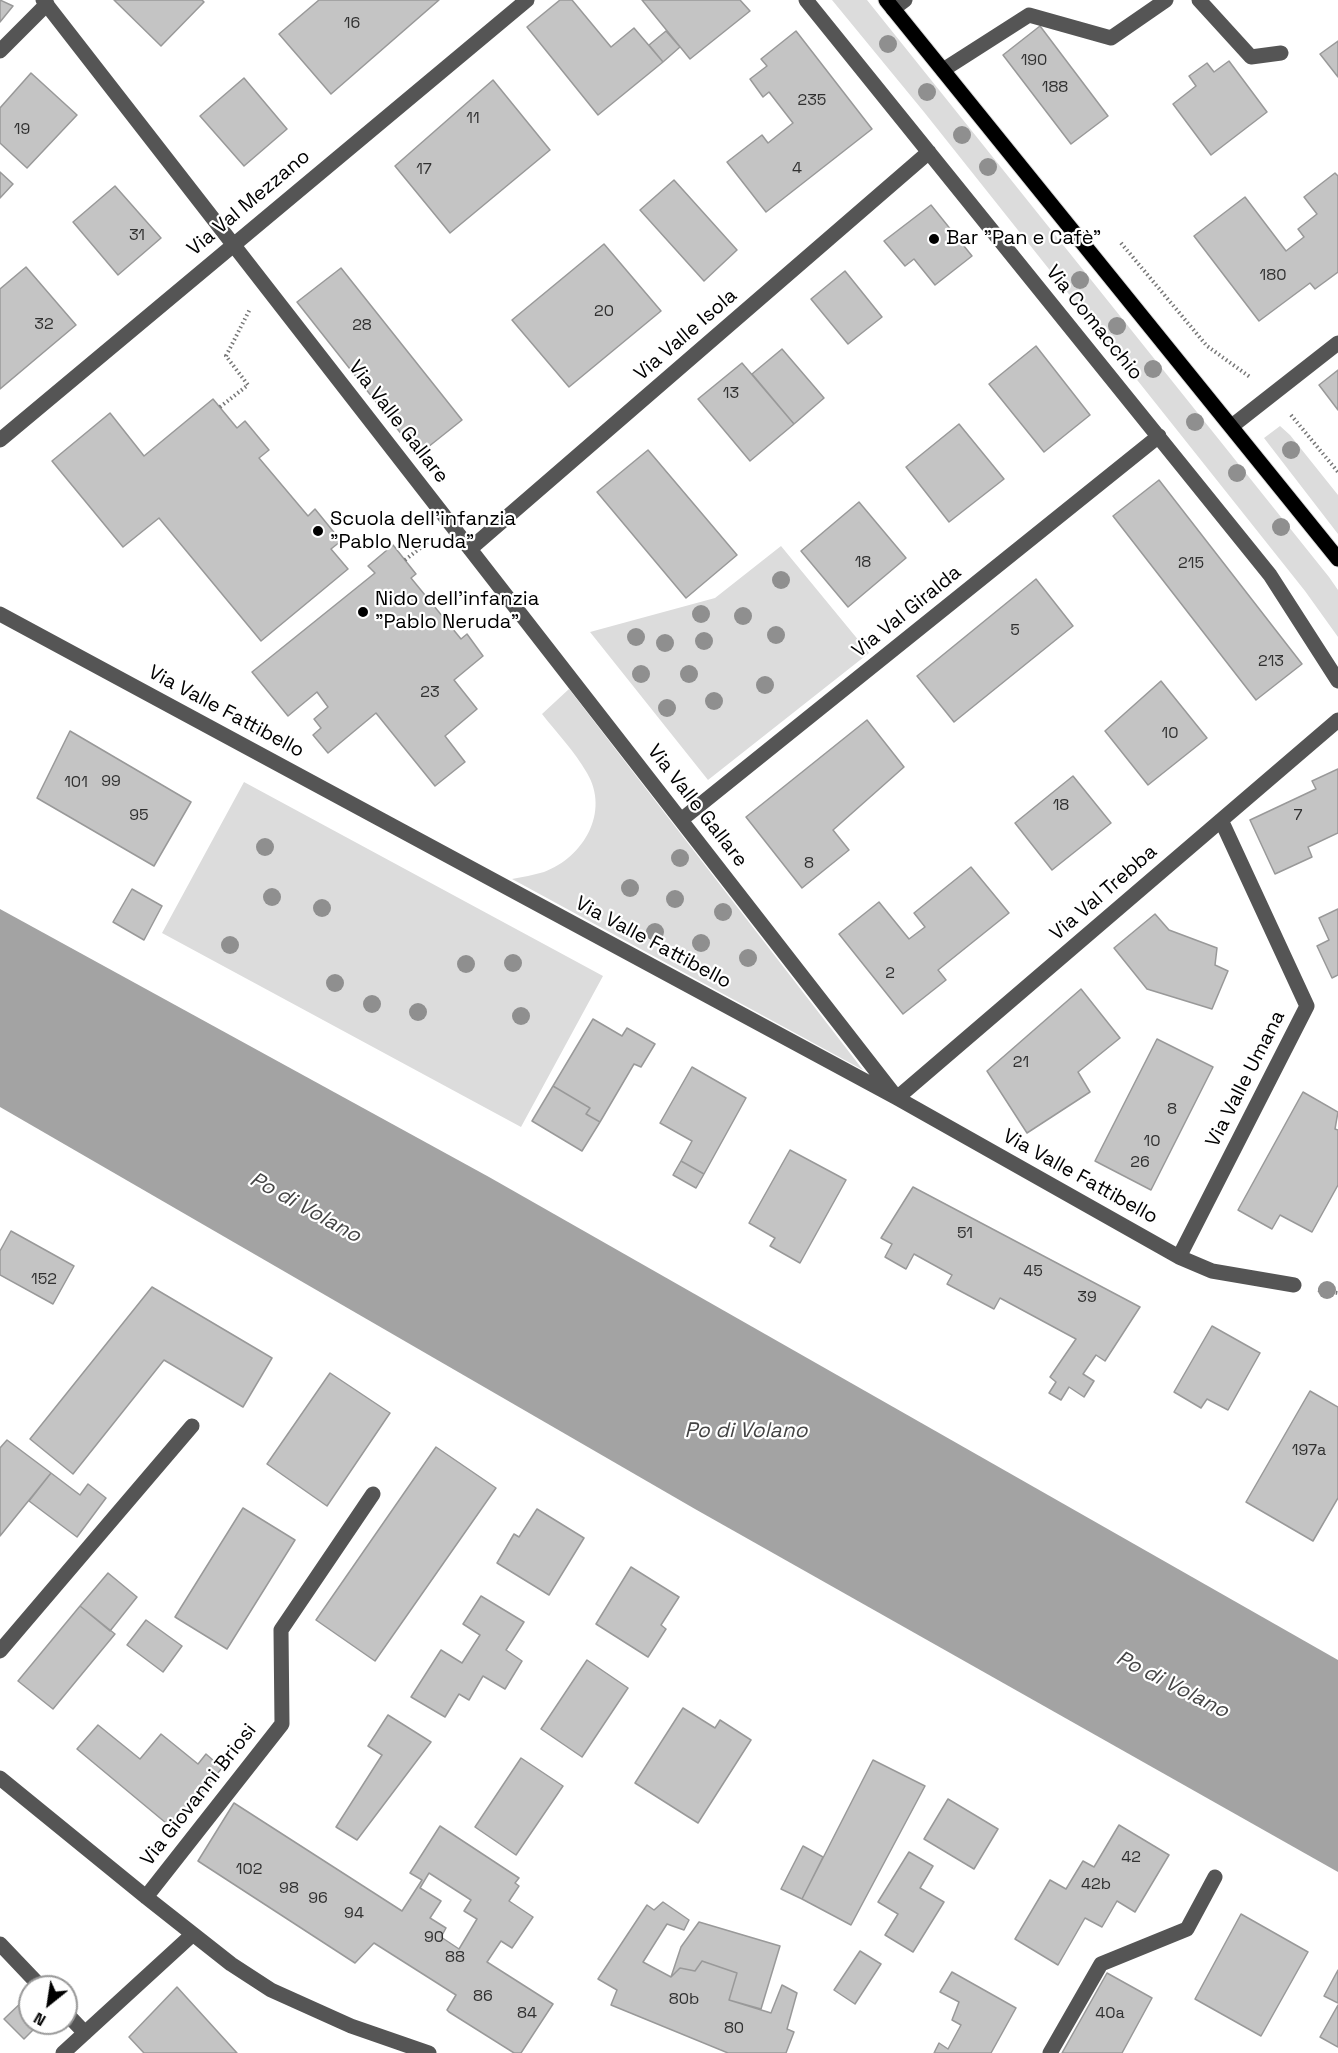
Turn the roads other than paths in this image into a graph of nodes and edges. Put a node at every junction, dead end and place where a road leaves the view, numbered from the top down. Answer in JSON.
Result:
{"nodes":[{"id":1,"x":527,"y":0,"type":"edge"},
{"id":2,"x":806,"y":0,"type":"edge"},
{"id":3,"x":1166,"y":0,"type":"edge"},
{"id":4,"x":1199,"y":0,"type":"edge"},
{"id":5,"x":45,"y":2,"type":"edge"},
{"id":6,"x":895,"y":3,"type":"edge"},
{"id":7,"x":0,"y":51,"type":"edge"},
{"id":8,"x":1281,"y":53,"type":"dead end"},
{"id":9,"x":943,"y":70,"type":"junction"},
{"id":10,"x":929,"y":152,"type":"junction"},
{"id":11,"x":233,"y":243,"type":"junction"},
{"id":12,"x":1338,"y":343,"type":"edge"},
{"id":13,"x":1232,"y":426,"type":"junction"},
{"id":14,"x":1159,"y":436,"type":"junction"},
{"id":15,"x":0,"y":440,"type":"edge"},
{"id":16,"x":470,"y":549,"type":"junction"},
{"id":17,"x":1338,"y":559,"type":"edge"},
{"id":18,"x":0,"y":614,"type":"edge"},
{"id":19,"x":1338,"y":681,"type":"edge"},
{"id":20,"x":1338,"y":720,"type":"edge"},
{"id":21,"x":681,"y":820,"type":"junction"},
{"id":22,"x":1221,"y":820,"type":"junction"},
{"id":23,"x":897,"y":1098,"type":"junction"},
{"id":24,"x":1179,"y":1257,"type":"junction"},
{"id":25,"x":1294,"y":1286,"type":"dead end"},
{"id":26,"x":192,"y":1426,"type":"dead end"},
{"id":27,"x":373,"y":1494,"type":"dead end"},
{"id":28,"x":0,"y":1651,"type":"edge"},
{"id":29,"x":0,"y":1778,"type":"edge"},
{"id":30,"x":1215,"y":1877,"type":"dead end"},
{"id":31,"x":146,"y":1897,"type":"junction"},
{"id":32,"x":193,"y":1934,"type":"junction"},
{"id":33,"x":0,"y":1944,"type":"edge"},
{"id":34,"x":30,"y":1975,"type":"edge"},
{"id":35,"x":78,"y":2026,"type":"edge"},
{"id":36,"x":85,"y":2033,"type":"junction"},
{"id":37,"x":63,"y":2053,"type":"edge"},
{"id":38,"x":429,"y":2053,"type":"edge"},
{"id":39,"x":1050,"y":2053,"type":"edge"}],
"edges":[{"from":1,"to":11,"type":"street","name":"Via Val Mezzano"},
{"from":2,"to":10,"type":"street","name":"Via Comacchio"},
{"from":3,"to":9,"type":"street"},
{"from":4,"to":8,"type":"street"},
{"from":5,"to":7,"type":"street"},
{"from":5,"to":11,"type":"street","name":"Via Valle Gallare"},
{"from":6,"to":9,"type":"main road"},
{"from":9,"to":13,"type":"main road"},
{"from":10,"to":14,"type":"street","name":"Via Comacchio"},
{"from":10,"to":16,"type":"street","name":"Via Valle Isola"},
{"from":11,"to":15,"type":"street","name":"Via Val Mezzano"},
{"from":11,"to":16,"type":"street","name":"Via Valle Gallare"},
{"from":12,"to":13,"type":"street"},
{"from":13,"to":17,"type":"main road"},
{"from":14,"to":19,"type":"street","name":"Via Comacchio"},
{"from":14,"to":21,"type":"street","name":"Via Val Giralda"},
{"from":16,"to":21,"type":"street","name":"Via Valle Gallare"},
{"from":18,"to":23,"type":"street","name":"Via Valle Fattibello"},
{"from":20,"to":22,"type":"street","name":"Via Val Trebba"},
{"from":21,"to":23,"type":"street","name":"Via Valle Gallare"},
{"from":22,"to":23,"type":"street","name":"Via Val Trebba"},
{"from":22,"to":24,"type":"street","name":"Via Valle Umana"},
{"from":23,"to":24,"type":"street","name":"Via Valle Fattibello"},
{"from":24,"to":25,"type":"street","name":"Via Valle Fattibello"},
{"from":26,"to":28,"type":"street"},
{"from":27,"to":31,"type":"street","name":"Via Giovanni Briosi"},
{"from":29,"to":31,"type":"street","name":"Via Giovanni Briosi"},
{"from":30,"to":39,"type":"street"},
{"from":31,"to":32,"type":"street","name":"Via Giovanni Briosi"},
{"from":32,"to":36,"type":"street"},
{"from":32,"to":38,"type":"street","name":"Via Giovanni Briosi"},
{"from":33,"to":34,"type":"street"},
{"from":35,"to":36,"type":"street"},
{"from":36,"to":37,"type":"street"}]}
